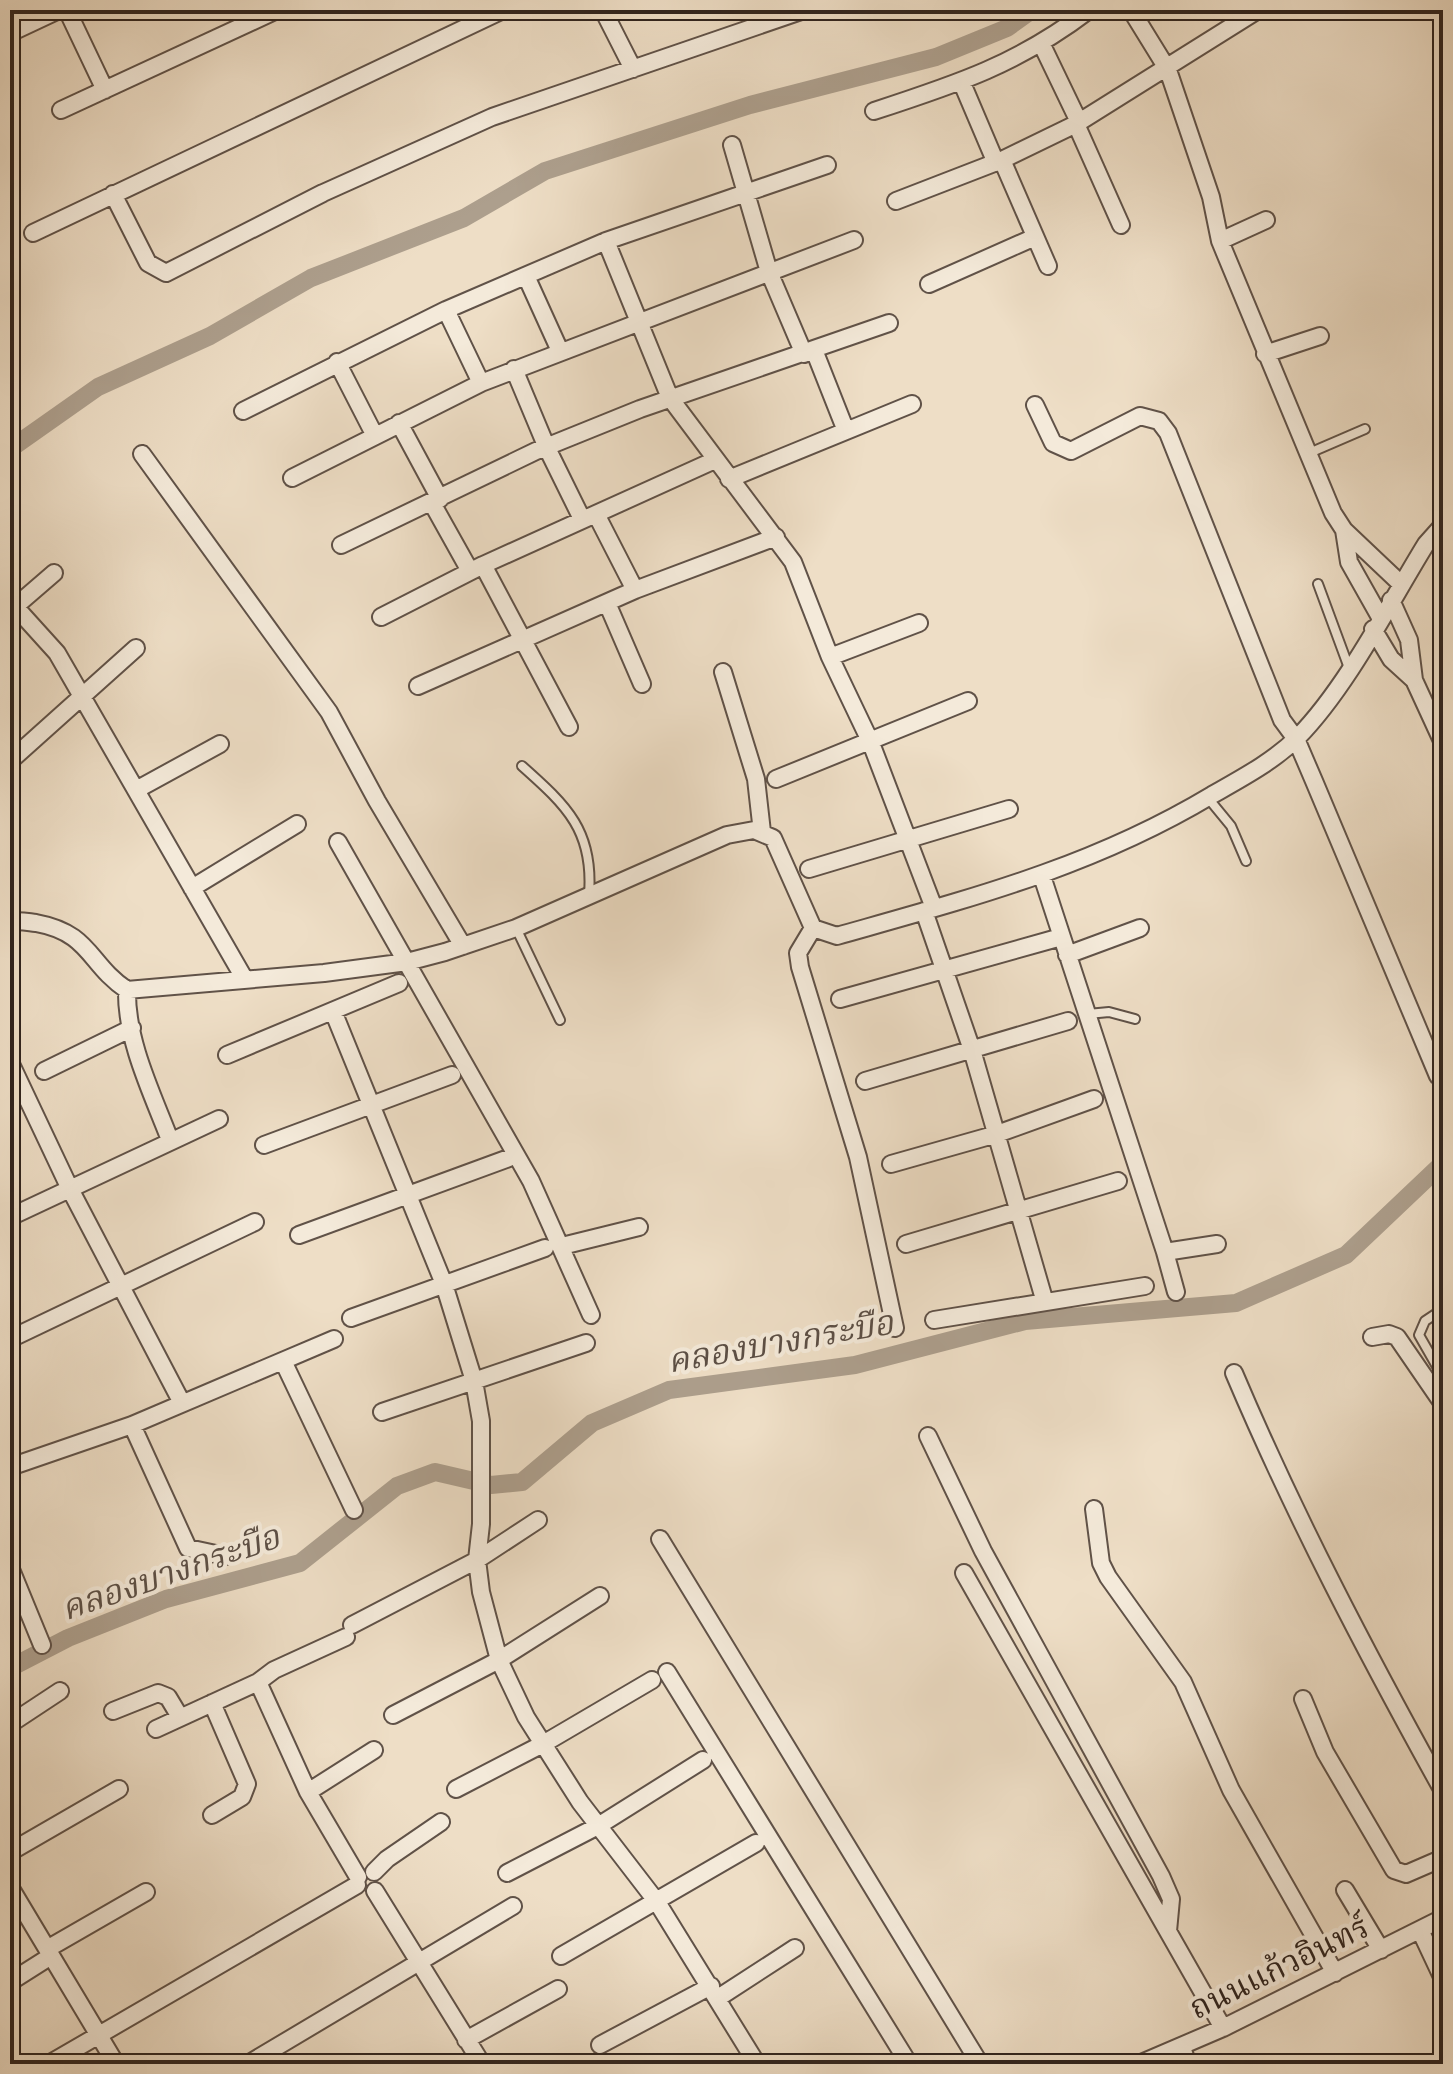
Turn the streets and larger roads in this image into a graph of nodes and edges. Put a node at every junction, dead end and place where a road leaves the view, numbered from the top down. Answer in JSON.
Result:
{"nodes":[{"id":1,"x":59,"y":10,"type":"edge"},
{"id":2,"x":67,"y":10,"type":"edge"},
{"id":3,"x":277,"y":10,"type":"edge"},
{"id":4,"x":503,"y":10,"type":"edge"},
{"id":5,"x":603,"y":10,"type":"edge"},
{"id":6,"x":804,"y":10,"type":"edge"},
{"id":7,"x":1089,"y":10,"type":"edge"},
{"id":8,"x":1131,"y":10,"type":"edge"},
{"id":9,"x":1258,"y":10,"type":"edge"},
{"id":10,"x":10,"y":33,"type":"edge"},
{"id":11,"x":1042,"y":45,"type":"junction"},
{"id":12,"x":633,"y":69,"type":"junction"},
{"id":13,"x":1168,"y":70,"type":"junction"},
{"id":14,"x":962,"y":83,"type":"junction"},
{"id":15,"x":105,"y":90,"type":"junction"},
{"id":16,"x":61,"y":110,"type":"dead end"},
{"id":17,"x":874,"y":111,"type":"dead end"},
{"id":18,"x":1078,"y":123,"type":"junction"},
{"id":19,"x":732,"y":145,"type":"dead end"},
{"id":20,"x":999,"y":161,"type":"junction"},
{"id":21,"x":827,"y":165,"type":"dead end"},
{"id":22,"x":745,"y":193,"type":"junction"},
{"id":23,"x":113,"y":194,"type":"junction"},
{"id":24,"x":896,"y":201,"type":"dead end"},
{"id":25,"x":1266,"y":220,"type":"dead end"},
{"id":26,"x":1121,"y":225,"type":"dead end"},
{"id":27,"x":33,"y":233,"type":"dead end"},
{"id":28,"x":1035,"y":237,"type":"junction"},
{"id":29,"x":854,"y":240,"type":"dead end"},
{"id":30,"x":606,"y":241,"type":"junction"},
{"id":31,"x":1220,"y":241,"type":"junction"},
{"id":32,"x":1048,"y":266,"type":"dead end"},
{"id":33,"x":769,"y":272,"type":"junction"},
{"id":34,"x":526,"y":276,"type":"junction"},
{"id":35,"x":929,"y":284,"type":"dead end"},
{"id":36,"x":446,"y":310,"type":"junction"},
{"id":37,"x":638,"y":320,"type":"junction"},
{"id":38,"x":889,"y":323,"type":"dead end"},
{"id":39,"x":1320,"y":336,"type":"dead end"},
{"id":40,"x":560,"y":351,"type":"junction"},
{"id":41,"x":809,"y":352,"type":"junction"},
{"id":42,"x":1265,"y":354,"type":"junction"},
{"id":43,"x":337,"y":362,"type":"junction"},
{"id":44,"x":514,"y":369,"type":"junction"},
{"id":45,"x":481,"y":383,"type":"junction"},
{"id":46,"x":670,"y":398,"type":"junction"},
{"id":47,"x":912,"y":404,"type":"dead end"},
{"id":48,"x":1035,"y":405,"type":"dead end"},
{"id":49,"x":243,"y":411,"type":"dead end"},
{"id":50,"x":399,"y":423,"type":"junction"},
{"id":51,"x":846,"y":431,"type":"junction"},
{"id":52,"x":375,"y":436,"type":"junction"},
{"id":53,"x":547,"y":448,"type":"junction"},
{"id":54,"x":142,"y":454,"type":"dead end"},
{"id":55,"x":715,"y":460,"type":"junction"},
{"id":56,"x":292,"y":478,"type":"dead end"},
{"id":57,"x":729,"y":479,"type":"junction"},
{"id":58,"x":436,"y":501,"type":"junction"},
{"id":59,"x":589,"y":517,"type":"junction"},
{"id":60,"x":1443,"y":525,"type":"edge"},
{"id":61,"x":1344,"y":530,"type":"junction"},
{"id":62,"x":776,"y":537,"type":"junction"},
{"id":63,"x":341,"y":545,"type":"dead end"},
{"id":64,"x":477,"y":568,"type":"junction"},
{"id":65,"x":54,"y":573,"type":"dead end"},
{"id":66,"x":1401,"y":584,"type":"junction"},
{"id":67,"x":635,"y":590,"type":"junction"},
{"id":68,"x":1391,"y":600,"type":"junction"},
{"id":69,"x":607,"y":603,"type":"junction"},
{"id":70,"x":12,"y":606,"type":"edge"},
{"id":71,"x":381,"y":617,"type":"dead end"},
{"id":72,"x":919,"y":623,"type":"dead end"},
{"id":73,"x":1376,"y":623,"type":"junction"},
{"id":74,"x":523,"y":638,"type":"junction"},
{"id":75,"x":136,"y":648,"type":"dead end"},
{"id":76,"x":830,"y":657,"type":"junction"},
{"id":77,"x":723,"y":672,"type":"dead end"},
{"id":78,"x":1414,"y":680,"type":"junction"},
{"id":79,"x":642,"y":684,"type":"dead end"},
{"id":80,"x":418,"y":686,"type":"dead end"},
{"id":81,"x":82,"y":696,"type":"junction"},
{"id":82,"x":968,"y":701,"type":"dead end"},
{"id":83,"x":569,"y":727,"type":"dead end"},
{"id":84,"x":1296,"y":739,"type":"junction"},
{"id":85,"x":871,"y":743,"type":"junction"},
{"id":86,"x":1443,"y":743,"type":"edge"},
{"id":87,"x":220,"y":744,"type":"dead end"},
{"id":88,"x":10,"y":761,"type":"edge"},
{"id":89,"x":776,"y":779,"type":"dead end"},
{"id":90,"x":136,"y":790,"type":"junction"},
{"id":91,"x":1009,"y":809,"type":"dead end"},
{"id":92,"x":297,"y":824,"type":"dead end"},
{"id":93,"x":762,"y":832,"type":"junction"},
{"id":94,"x":338,"y":842,"type":"dead end"},
{"id":95,"x":907,"y":842,"type":"junction"},
{"id":96,"x":809,"y":869,"type":"dead end"},
{"id":97,"x":1042,"y":876,"type":"junction"},
{"id":98,"x":192,"y":888,"type":"junction"},
{"id":99,"x":929,"y":910,"type":"junction"},
{"id":100,"x":10,"y":922,"type":"edge"},
{"id":101,"x":813,"y":928,"type":"junction"},
{"id":102,"x":1140,"y":928,"type":"dead end"},
{"id":103,"x":1054,"y":939,"type":"dead end"},
{"id":104,"x":463,"y":946,"type":"junction"},
{"id":105,"x":1067,"y":955,"type":"junction"},
{"id":106,"x":407,"y":962,"type":"junction"},
{"id":107,"x":945,"y":969,"type":"junction"},
{"id":108,"x":244,"y":978,"type":"junction"},
{"id":109,"x":399,"y":983,"type":"dead end"},
{"id":110,"x":127,"y":990,"type":"junction"},
{"id":111,"x":840,"y":999,"type":"dead end"},
{"id":112,"x":333,"y":1011,"type":"junction"},
{"id":113,"x":1068,"y":1021,"type":"dead end"},
{"id":114,"x":132,"y":1028,"type":"junction"},
{"id":115,"x":972,"y":1050,"type":"junction"},
{"id":116,"x":227,"y":1055,"type":"dead end"},
{"id":117,"x":10,"y":1062,"type":"edge"},
{"id":118,"x":44,"y":1071,"type":"dead end"},
{"id":119,"x":452,"y":1075,"type":"dead end"},
{"id":120,"x":1438,"y":1076,"type":"dead end"},
{"id":121,"x":865,"y":1081,"type":"dead end"},
{"id":122,"x":17,"y":1094,"type":"edge"},
{"id":123,"x":1094,"y":1099,"type":"dead end"},
{"id":124,"x":372,"y":1107,"type":"junction"},
{"id":125,"x":219,"y":1119,"type":"dead end"},
{"id":126,"x":997,"y":1134,"type":"junction"},
{"id":127,"x":170,"y":1140,"type":"junction"},
{"id":128,"x":264,"y":1145,"type":"dead end"},
{"id":129,"x":509,"y":1158,"type":"dead end"},
{"id":130,"x":891,"y":1164,"type":"dead end"},
{"id":131,"x":1118,"y":1181,"type":"dead end"},
{"id":132,"x":70,"y":1189,"type":"junction"},
{"id":133,"x":408,"y":1197,"type":"junction"},
{"id":134,"x":1019,"y":1211,"type":"junction"},
{"id":135,"x":10,"y":1217,"type":"edge"},
{"id":136,"x":255,"y":1222,"type":"dead end"},
{"id":137,"x":639,"y":1227,"type":"dead end"},
{"id":138,"x":299,"y":1235,"type":"dead end"},
{"id":139,"x":906,"y":1244,"type":"dead end"},
{"id":140,"x":1217,"y":1244,"type":"dead end"},
{"id":141,"x":554,"y":1247,"type":"junction"},
{"id":142,"x":1165,"y":1252,"type":"junction"},
{"id":143,"x":444,"y":1284,"type":"junction"},
{"id":144,"x":1145,"y":1286,"type":"dead end"},
{"id":145,"x":120,"y":1287,"type":"junction"},
{"id":146,"x":1176,"y":1292,"type":"dead end"},
{"id":147,"x":1044,"y":1299,"type":"junction"},
{"id":148,"x":591,"y":1315,"type":"dead end"},
{"id":149,"x":351,"y":1318,"type":"dead end"},
{"id":150,"x":934,"y":1320,"type":"dead end"},
{"id":151,"x":895,"y":1328,"type":"dead end"},
{"id":152,"x":1372,"y":1337,"type":"dead end"},
{"id":153,"x":10,"y":1339,"type":"edge"},
{"id":154,"x":334,"y":1339,"type":"dead end"},
{"id":155,"x":586,"y":1343,"type":"dead end"},
{"id":156,"x":283,"y":1361,"type":"junction"},
{"id":157,"x":1234,"y":1373,"type":"dead end"},
{"id":158,"x":474,"y":1381,"type":"junction"},
{"id":159,"x":182,"y":1403,"type":"junction"},
{"id":160,"x":1443,"y":1404,"type":"edge"},
{"id":161,"x":382,"y":1412,"type":"dead end"},
{"id":162,"x":132,"y":1425,"type":"junction"},
{"id":163,"x":928,"y":1436,"type":"dead end"},
{"id":164,"x":10,"y":1467,"type":"edge"},
{"id":165,"x":1094,"y":1509,"type":"dead end"},
{"id":166,"x":354,"y":1510,"type":"dead end"},
{"id":167,"x":538,"y":1520,"type":"dead end"},
{"id":168,"x":660,"y":1539,"type":"dead end"},
{"id":169,"x":225,"y":1556,"type":"dead end"},
{"id":170,"x":477,"y":1560,"type":"junction"},
{"id":171,"x":964,"y":1573,"type":"dead end"},
{"id":172,"x":11,"y":1574,"type":"edge"},
{"id":173,"x":600,"y":1596,"type":"dead end"},
{"id":174,"x":42,"y":1645,"type":"dead end"},
{"id":175,"x":499,"y":1660,"type":"junction"},
{"id":176,"x":258,"y":1682,"type":"junction"},
{"id":177,"x":60,"y":1691,"type":"dead end"},
{"id":178,"x":1303,"y":1699,"type":"dead end"},
{"id":179,"x":212,"y":1703,"type":"junction"},
{"id":180,"x":113,"y":1711,"type":"dead end"},
{"id":181,"x":393,"y":1715,"type":"dead end"},
{"id":182,"x":180,"y":1717,"type":"junction"},
{"id":183,"x":10,"y":1724,"type":"edge"},
{"id":184,"x":156,"y":1729,"type":"dead end"},
{"id":185,"x":543,"y":1744,"type":"junction"},
{"id":186,"x":374,"y":1750,"type":"dead end"},
{"id":187,"x":703,"y":1760,"type":"dead end"},
{"id":188,"x":119,"y":1789,"type":"dead end"},
{"id":189,"x":456,"y":1789,"type":"dead end"},
{"id":190,"x":1443,"y":1791,"type":"edge"},
{"id":191,"x":308,"y":1792,"type":"junction"},
{"id":192,"x":212,"y":1815,"type":"dead end"},
{"id":193,"x":441,"y":1822,"type":"dead end"},
{"id":194,"x":598,"y":1826,"type":"junction"},
{"id":195,"x":756,"y":1843,"type":"dead end"},
{"id":196,"x":10,"y":1852,"type":"edge"},
{"id":197,"x":1443,"y":1858,"type":"edge"},
{"id":198,"x":507,"y":1873,"type":"dead end"},
{"id":199,"x":363,"y":1878,"type":"junction"},
{"id":200,"x":10,"y":1887,"type":"edge"},
{"id":201,"x":1345,"y":1890,"type":"dead end"},
{"id":202,"x":146,"y":1892,"type":"dead end"},
{"id":203,"x":657,"y":1902,"type":"junction"},
{"id":204,"x":513,"y":1906,"type":"dead end"},
{"id":205,"x":1443,"y":1918,"type":"edge"},
{"id":206,"x":1420,"y":1930,"type":"junction"},
{"id":207,"x":1168,"y":1931,"type":"junction"},
{"id":208,"x":795,"y":1948,"type":"dead end"},
{"id":209,"x":1381,"y":1950,"type":"junction"},
{"id":210,"x":49,"y":1952,"type":"junction"},
{"id":211,"x":561,"y":1956,"type":"dead end"},
{"id":212,"x":420,"y":1961,"type":"junction"},
{"id":213,"x":1335,"y":1973,"type":"junction"},
{"id":214,"x":1443,"y":1979,"type":"edge"},
{"id":215,"x":10,"y":1982,"type":"edge"},
{"id":216,"x":558,"y":1989,"type":"dead end"},
{"id":217,"x":714,"y":1992,"type":"junction"},
{"id":218,"x":1223,"y":2028,"type":"junction"},
{"id":219,"x":98,"y":2034,"type":"junction"},
{"id":220,"x":466,"y":2040,"type":"junction"},
{"id":221,"x":600,"y":2045,"type":"dead end"},
{"id":222,"x":49,"y":2064,"type":"edge"},
{"id":223,"x":116,"y":2064,"type":"edge"},
{"id":224,"x":248,"y":2064,"type":"edge"},
{"id":225,"x":482,"y":2064,"type":"edge"},
{"id":226,"x":757,"y":2064,"type":"edge"},
{"id":227,"x":909,"y":2064,"type":"edge"},
{"id":228,"x":980,"y":2064,"type":"edge"},
{"id":229,"x":1139,"y":2064,"type":"edge"}],
"edges":[{"from":1,"to":10,"type":"street"},
{"from":2,"to":15,"type":"street"},
{"from":3,"to":15,"type":"street"},
{"from":4,"to":23,"type":"street"},
{"from":5,"to":12,"type":"street"},
{"from":6,"to":12,"type":"street"},
{"from":7,"to":11,"type":"street"},
{"from":8,"to":13,"type":"street"},
{"from":9,"to":13,"type":"street"},
{"from":11,"to":14,"type":"street"},
{"from":11,"to":18,"type":"street"},
{"from":12,"to":23,"type":"street"},
{"from":13,"to":18,"type":"street"},
{"from":13,"to":31,"type":"street"},
{"from":14,"to":17,"type":"street"},
{"from":14,"to":20,"type":"street"},
{"from":15,"to":16,"type":"street"},
{"from":18,"to":20,"type":"street"},
{"from":18,"to":26,"type":"street"},
{"from":19,"to":22,"type":"street"},
{"from":20,"to":24,"type":"street"},
{"from":20,"to":28,"type":"street"},
{"from":21,"to":22,"type":"street"},
{"from":22,"to":30,"type":"street"},
{"from":22,"to":33,"type":"street"},
{"from":23,"to":27,"type":"street"},
{"from":25,"to":31,"type":"street"},
{"from":28,"to":32,"type":"street"},
{"from":28,"to":35,"type":"street"},
{"from":29,"to":33,"type":"street"},
{"from":30,"to":34,"type":"street"},
{"from":30,"to":37,"type":"street"},
{"from":31,"to":42,"type":"street"},
{"from":33,"to":37,"type":"street"},
{"from":33,"to":41,"type":"street"},
{"from":34,"to":36,"type":"street"},
{"from":34,"to":40,"type":"street"},
{"from":36,"to":43,"type":"street"},
{"from":36,"to":45,"type":"street"},
{"from":37,"to":40,"type":"street"},
{"from":37,"to":46,"type":"street"},
{"from":38,"to":41,"type":"street"},
{"from":39,"to":42,"type":"street"},
{"from":40,"to":44,"type":"street"},
{"from":41,"to":46,"type":"street"},
{"from":41,"to":51,"type":"street"},
{"from":42,"to":61,"type":"street"},
{"from":43,"to":49,"type":"street"},
{"from":43,"to":52,"type":"street"},
{"from":44,"to":45,"type":"street"},
{"from":44,"to":53,"type":"street"},
{"from":45,"to":50,"type":"street"},
{"from":46,"to":53,"type":"street"},
{"from":46,"to":55,"type":"street"},
{"from":47,"to":51,"type":"street"},
{"from":48,"to":84,"type":"street"},
{"from":50,"to":52,"type":"street"},
{"from":50,"to":58,"type":"street"},
{"from":51,"to":57,"type":"street"},
{"from":52,"to":56,"type":"street"},
{"from":53,"to":58,"type":"street"},
{"from":53,"to":59,"type":"street"},
{"from":54,"to":104,"type":"street"},
{"from":55,"to":57,"type":"street"},
{"from":55,"to":59,"type":"street"},
{"from":57,"to":62,"type":"street"},
{"from":58,"to":63,"type":"street"},
{"from":58,"to":64,"type":"street"},
{"from":59,"to":64,"type":"street"},
{"from":59,"to":67,"type":"street"},
{"from":60,"to":66,"type":"street"},
{"from":61,"to":66,"type":"street"},
{"from":61,"to":73,"type":"street"},
{"from":62,"to":67,"type":"street"},
{"from":62,"to":76,"type":"street"},
{"from":64,"to":71,"type":"street"},
{"from":64,"to":74,"type":"street"},
{"from":65,"to":70,"type":"street"},
{"from":66,"to":68,"type":"street"},
{"from":67,"to":69,"type":"street"},
{"from":68,"to":73,"type":"street"},
{"from":68,"to":78,"type":"street"},
{"from":69,"to":74,"type":"street"},
{"from":69,"to":79,"type":"street"},
{"from":70,"to":81,"type":"street"},
{"from":72,"to":76,"type":"street"},
{"from":73,"to":78,"type":"street"},
{"from":73,"to":84,"type":"street"},
{"from":74,"to":80,"type":"street"},
{"from":74,"to":83,"type":"street"},
{"from":75,"to":81,"type":"street"},
{"from":76,"to":85,"type":"street"},
{"from":77,"to":93,"type":"street"},
{"from":78,"to":86,"type":"street"},
{"from":81,"to":88,"type":"street"},
{"from":81,"to":90,"type":"street"},
{"from":82,"to":85,"type":"street"},
{"from":84,"to":97,"type":"street"},
{"from":84,"to":120,"type":"street"},
{"from":85,"to":89,"type":"street"},
{"from":85,"to":95,"type":"street"},
{"from":87,"to":90,"type":"street"},
{"from":90,"to":98,"type":"street"},
{"from":91,"to":95,"type":"street"},
{"from":92,"to":98,"type":"street"},
{"from":93,"to":101,"type":"street"},
{"from":93,"to":104,"type":"street"},
{"from":94,"to":106,"type":"street"},
{"from":95,"to":96,"type":"street"},
{"from":95,"to":99,"type":"street"},
{"from":97,"to":99,"type":"street"},
{"from":97,"to":105,"type":"street"},
{"from":98,"to":108,"type":"street"},
{"from":99,"to":101,"type":"street"},
{"from":99,"to":107,"type":"street"},
{"from":100,"to":110,"type":"street"},
{"from":101,"to":151,"type":"street"},
{"from":102,"to":105,"type":"street"},
{"from":103,"to":107,"type":"street"},
{"from":104,"to":106,"type":"street"},
{"from":105,"to":142,"type":"street"},
{"from":106,"to":108,"type":"street"},
{"from":106,"to":141,"type":"street"},
{"from":107,"to":111,"type":"street"},
{"from":107,"to":115,"type":"street"},
{"from":108,"to":110,"type":"street"},
{"from":109,"to":112,"type":"street"},
{"from":110,"to":114,"type":"street"},
{"from":112,"to":116,"type":"street"},
{"from":112,"to":124,"type":"street"},
{"from":113,"to":115,"type":"street"},
{"from":114,"to":118,"type":"street"},
{"from":114,"to":127,"type":"street"},
{"from":115,"to":121,"type":"street"},
{"from":115,"to":126,"type":"street"},
{"from":117,"to":122,"type":"street"},
{"from":119,"to":124,"type":"street"},
{"from":122,"to":132,"type":"street"},
{"from":123,"to":126,"type":"street"},
{"from":124,"to":128,"type":"street"},
{"from":124,"to":133,"type":"street"},
{"from":125,"to":127,"type":"street"},
{"from":126,"to":130,"type":"street"},
{"from":126,"to":134,"type":"street"},
{"from":127,"to":132,"type":"street"},
{"from":129,"to":133,"type":"street"},
{"from":131,"to":134,"type":"street"},
{"from":132,"to":135,"type":"street"},
{"from":132,"to":145,"type":"street"},
{"from":133,"to":138,"type":"street"},
{"from":133,"to":143,"type":"street"},
{"from":134,"to":139,"type":"street"},
{"from":134,"to":147,"type":"street"},
{"from":136,"to":145,"type":"street"},
{"from":137,"to":141,"type":"street"},
{"from":140,"to":142,"type":"street"},
{"from":141,"to":143,"type":"street"},
{"from":141,"to":148,"type":"street"},
{"from":142,"to":146,"type":"street"},
{"from":143,"to":149,"type":"street"},
{"from":143,"to":158,"type":"street"},
{"from":144,"to":147,"type":"street"},
{"from":145,"to":153,"type":"street"},
{"from":145,"to":159,"type":"street"},
{"from":147,"to":150,"type":"street"},
{"from":152,"to":160,"type":"street"},
{"from":154,"to":156,"type":"street"},
{"from":155,"to":158,"type":"street"},
{"from":156,"to":159,"type":"street"},
{"from":156,"to":166,"type":"street"},
{"from":157,"to":190,"type":"street"},
{"from":158,"to":161,"type":"street"},
{"from":158,"to":170,"type":"street"},
{"from":159,"to":162,"type":"street"},
{"from":162,"to":164,"type":"street"},
{"from":162,"to":169,"type":"street"},
{"from":163,"to":207,"type":"street"},
{"from":165,"to":213,"type":"street"},
{"from":167,"to":170,"type":"street"},
{"from":168,"to":228,"type":"street"},
{"from":170,"to":175,"type":"street"},
{"from":170,"to":176,"type":"street"},
{"from":171,"to":207,"type":"street"},
{"from":172,"to":174,"type":"street"},
{"from":173,"to":175,"type":"street"},
{"from":175,"to":181,"type":"street"},
{"from":175,"to":185,"type":"street"},
{"from":176,"to":179,"type":"street"},
{"from":176,"to":191,"type":"street"},
{"from":177,"to":183,"type":"street"},
{"from":178,"to":197,"type":"street"},
{"from":179,"to":182,"type":"street"},
{"from":179,"to":192,"type":"street"},
{"from":180,"to":182,"type":"street"},
{"from":182,"to":184,"type":"street"},
{"from":185,"to":189,"type":"street"},
{"from":185,"to":194,"type":"street"},
{"from":185,"to":227,"type":"street"},
{"from":186,"to":191,"type":"street"},
{"from":187,"to":194,"type":"street"},
{"from":188,"to":196,"type":"street"},
{"from":191,"to":199,"type":"street"},
{"from":193,"to":199,"type":"street"},
{"from":194,"to":198,"type":"street"},
{"from":194,"to":203,"type":"street"},
{"from":195,"to":203,"type":"street"},
{"from":199,"to":212,"type":"street"},
{"from":199,"to":219,"type":"street"},
{"from":200,"to":210,"type":"street"},
{"from":201,"to":209,"type":"street"},
{"from":202,"to":210,"type":"street"},
{"from":203,"to":211,"type":"street"},
{"from":203,"to":217,"type":"street"},
{"from":204,"to":212,"type":"street"},
{"from":205,"to":206,"type":"street","name":"ถนนแก้วอินทร์"},
{"from":206,"to":209,"type":"street","name":"ถนนแก้วอินทร์"},
{"from":206,"to":214,"type":"street"},
{"from":207,"to":218,"type":"street"},
{"from":208,"to":217,"type":"street"},
{"from":209,"to":213,"type":"street","name":"ถนนแก้วอินทร์"},
{"from":210,"to":215,"type":"street"},
{"from":210,"to":219,"type":"street"},
{"from":212,"to":220,"type":"street"},
{"from":212,"to":224,"type":"street"},
{"from":213,"to":218,"type":"street","name":"ถนนแก้วอินทร์"},
{"from":216,"to":220,"type":"street"},
{"from":217,"to":221,"type":"street"},
{"from":217,"to":226,"type":"street"},
{"from":218,"to":229,"type":"street","name":"ถนนแก้วอินทร์"},
{"from":219,"to":222,"type":"street"},
{"from":219,"to":223,"type":"street"},
{"from":220,"to":225,"type":"street"}]}
